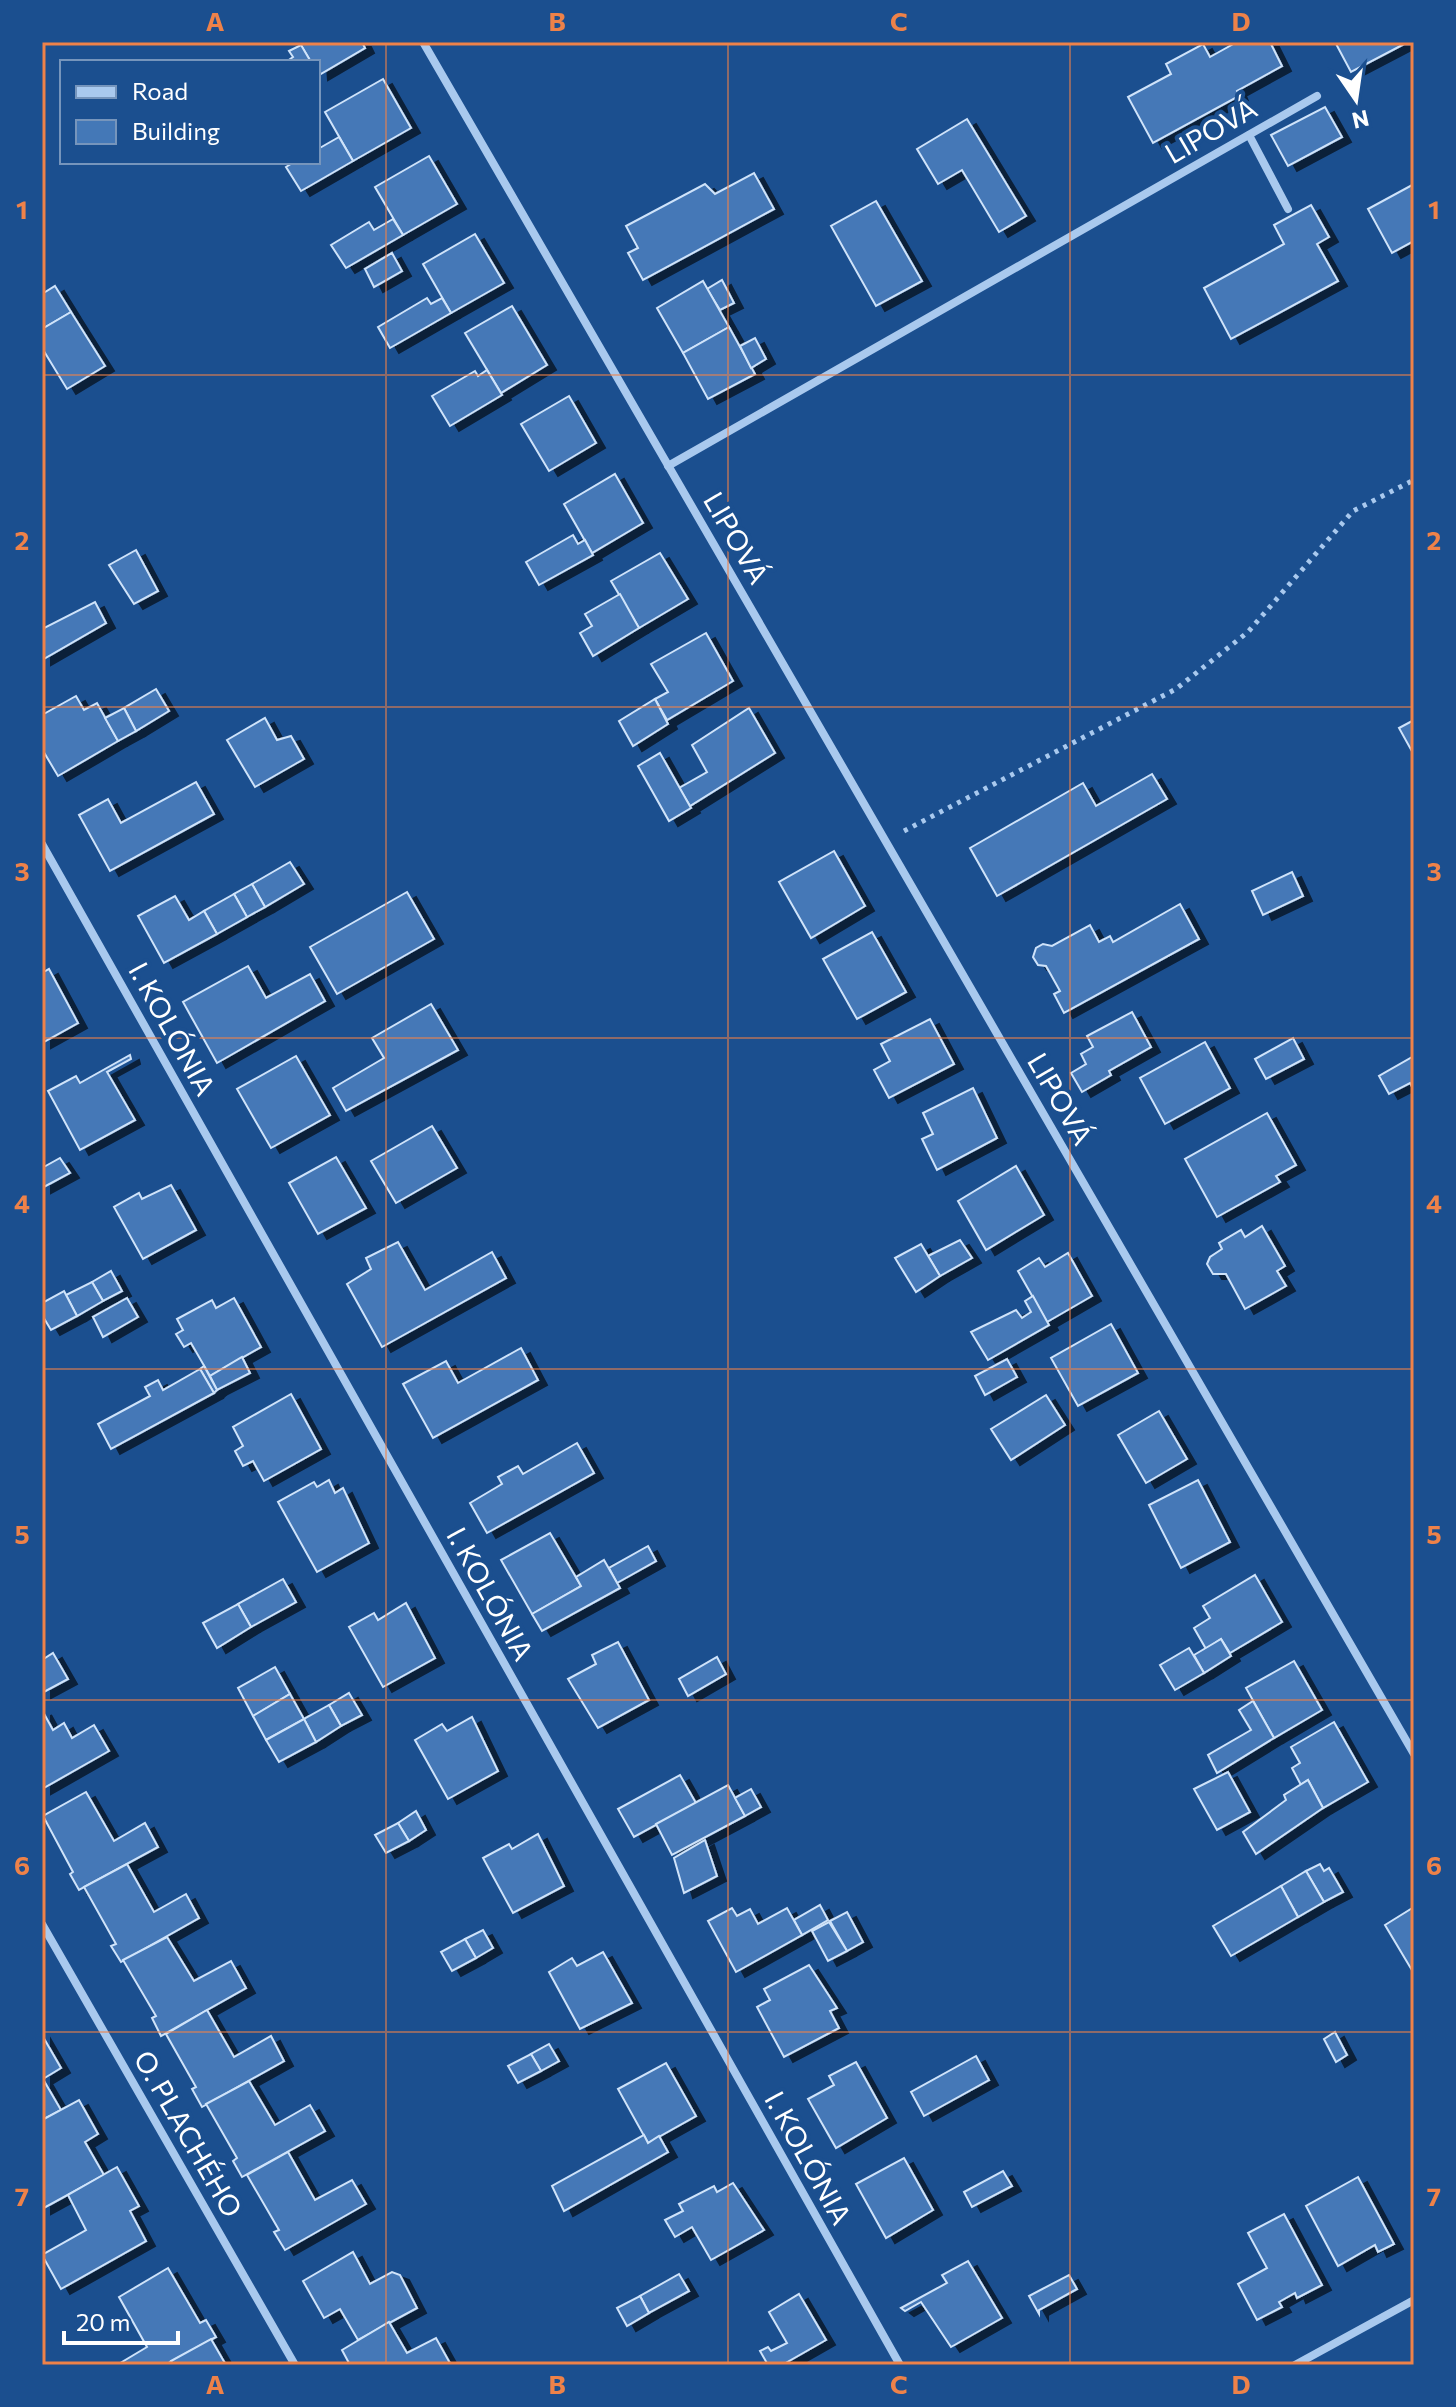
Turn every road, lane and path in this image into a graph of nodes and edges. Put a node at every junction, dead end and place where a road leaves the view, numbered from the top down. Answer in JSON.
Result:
{"nodes":[{"id":1,"x":423,"y":42,"type":"edge"},
{"id":2,"x":1317,"y":96,"type":"dead end"},
{"id":3,"x":1249,"y":135,"type":"junction"},
{"id":4,"x":1288,"y":209,"type":"dead end"},
{"id":5,"x":668,"y":466,"type":"junction"},
{"id":6,"x":1414,"y":480,"type":"edge"},
{"id":7,"x":885,"y":840,"type":"junction"},
{"id":8,"x":42,"y":844,"type":"edge"},
{"id":9,"x":1414,"y":1754,"type":"edge"},
{"id":10,"x":42,"y":1924,"type":"edge"},
{"id":11,"x":1414,"y":2300,"type":"edge"},
{"id":12,"x":295,"y":2365,"type":"edge"},
{"id":13,"x":900,"y":2365,"type":"edge"},
{"id":14,"x":1295,"y":2365,"type":"edge"}],
"edges":[{"from":1,"to":5,"type":"street","name":"LIPOVÁ"},
{"from":2,"to":3,"type":"street","name":"LIPOVÁ"},
{"from":3,"to":4,"type":"street"},
{"from":3,"to":5,"type":"street","name":"LIPOVÁ"},
{"from":5,"to":7,"type":"street","name":"LIPOVÁ"},
{"from":6,"to":7,"type":"path"},
{"from":7,"to":9,"type":"street","name":"LIPOVÁ"},
{"from":8,"to":13,"type":"street","name":"I. KOLÓNIA"},
{"from":10,"to":12,"type":"street","name":"O. PLACHÉHO"},
{"from":11,"to":14,"type":"street"}]}
